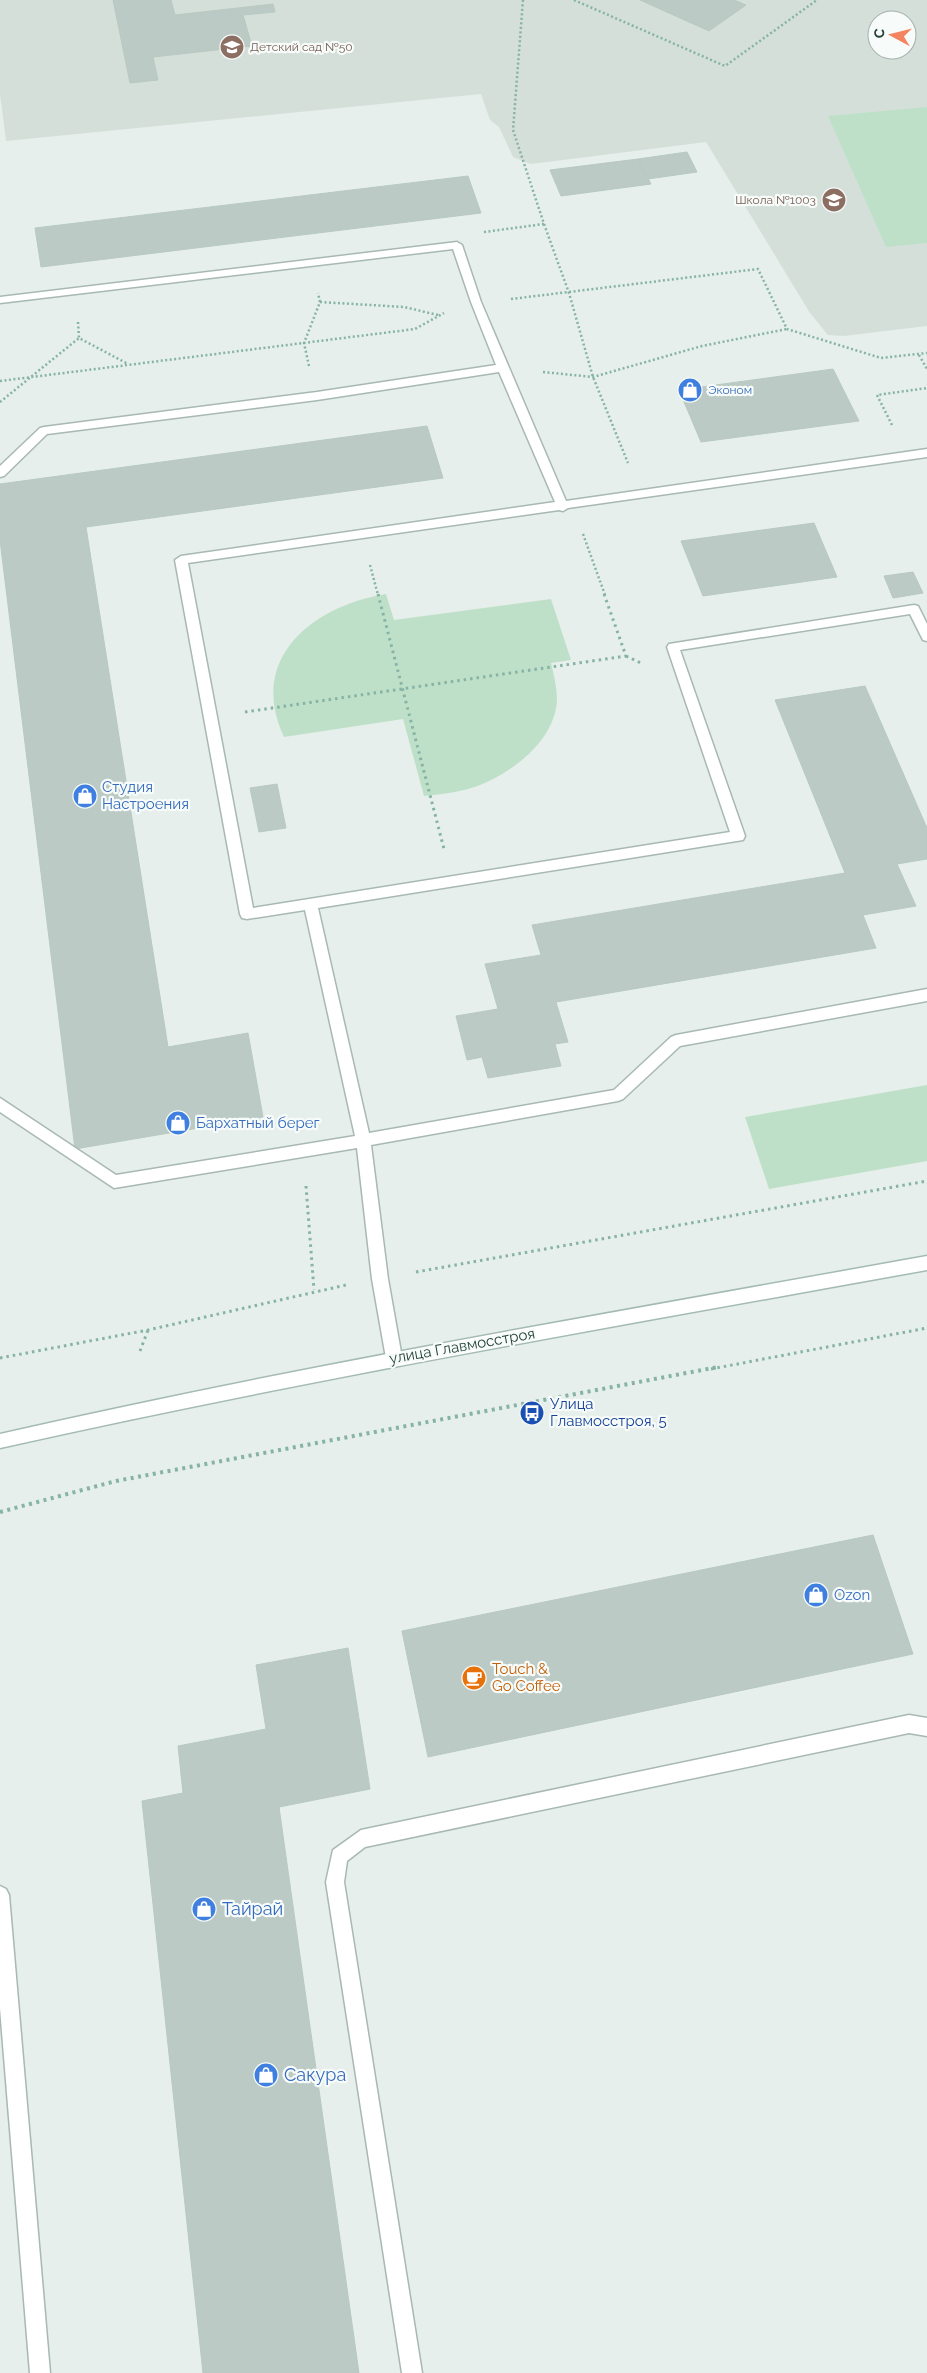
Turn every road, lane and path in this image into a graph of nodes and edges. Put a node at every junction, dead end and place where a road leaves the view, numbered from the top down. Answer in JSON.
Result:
{"nodes":[{"id":1,"x":523,"y":0,"type":"edge"},
{"id":2,"x":574,"y":0,"type":"edge"},
{"id":3,"x":817,"y":0,"type":"edge"},
{"id":4,"x":544,"y":224,"type":"junction"},
{"id":5,"x":475,"y":233,"type":"dead end"},
{"id":6,"x":310,"y":262,"type":"junction"},
{"id":7,"x":75,"y":291,"type":"junction"},
{"id":8,"x":569,"y":293,"type":"junction"},
{"id":9,"x":0,"y":300,"type":"edge"},
{"id":10,"x":320,"y":302,"type":"junction"},
{"id":11,"x":476,"y":302,"type":"junction"},
{"id":12,"x":438,"y":315,"type":"junction"},
{"id":13,"x":788,"y":329,"type":"junction"},
{"id":14,"x":79,"y":338,"type":"junction"},
{"id":15,"x":304,"y":343,"type":"junction"},
{"id":16,"x":927,"y":353,"type":"edge"},
{"id":17,"x":919,"y":355,"type":"junction"},
{"id":18,"x":128,"y":364,"type":"junction"},
{"id":19,"x":503,"y":368,"type":"junction"},
{"id":20,"x":309,"y":369,"type":"dead end"},
{"id":21,"x":927,"y":369,"type":"edge"},
{"id":22,"x":31,"y":376,"type":"junction"},
{"id":23,"x":593,"y":377,"type":"junction"},
{"id":24,"x":0,"y":381,"type":"edge"},
{"id":25,"x":927,"y":388,"type":"edge"},
{"id":26,"x":0,"y":402,"type":"edge"},
{"id":27,"x":896,"y":433,"type":"dead end"},
{"id":28,"x":927,"y":453,"type":"edge"},
{"id":29,"x":0,"y":472,"type":"edge"},
{"id":30,"x":568,"y":506,"type":"junction"},
{"id":31,"x":362,"y":535,"type":"junction"},
{"id":32,"x":927,"y":607,"type":"edge"},
{"id":33,"x":914,"y":609,"type":"junction"},
{"id":34,"x":927,"y":637,"type":"edge"},
{"id":35,"x":402,"y":688,"type":"junction"},
{"id":36,"x":254,"y":710,"type":"dead end"},
{"id":37,"x":445,"y":854,"type":"dead end"},
{"id":38,"x":310,"y":904,"type":"junction"},
{"id":39,"x":927,"y":995,"type":"edge"},
{"id":40,"x":0,"y":1104,"type":"edge"},
{"id":41,"x":363,"y":1139,"type":"junction"},
{"id":42,"x":304,"y":1151,"type":"junction"},
{"id":43,"x":927,"y":1181,"type":"edge"},
{"id":44,"x":927,"y":1263,"type":"edge"},
{"id":45,"x":380,"y":1279,"type":"junction"},
{"id":46,"x":314,"y":1290,"type":"junction"},
{"id":47,"x":927,"y":1328,"type":"edge"},
{"id":48,"x":148,"y":1330,"type":"junction"},
{"id":49,"x":140,"y":1350,"type":"dead end"},
{"id":50,"x":0,"y":1358,"type":"edge"},
{"id":51,"x":394,"y":1358,"type":"junction"},
{"id":52,"x":0,"y":1441,"type":"edge"},
{"id":53,"x":0,"y":1512,"type":"edge"},
{"id":54,"x":927,"y":1727,"type":"edge"},
{"id":55,"x":0,"y":1895,"type":"edge"},
{"id":56,"x":40,"y":2373,"type":"edge"},
{"id":57,"x":412,"y":2373,"type":"edge"}],
"edges":[{"from":1,"to":4,"type":"path"},
{"from":2,"to":3,"type":"path"},
{"from":4,"to":5,"type":"path"},
{"from":4,"to":8,"type":"path"},
{"from":6,"to":7,"type":"street"},
{"from":6,"to":10,"type":"path"},
{"from":6,"to":11,"type":"street"},
{"from":7,"to":9,"type":"street"},
{"from":7,"to":14,"type":"path"},
{"from":8,"to":11,"type":"path"},
{"from":8,"to":13,"type":"path"},
{"from":8,"to":23,"type":"path"},
{"from":10,"to":12,"type":"path"},
{"from":10,"to":15,"type":"path"},
{"from":11,"to":12,"type":"path"},
{"from":11,"to":19,"type":"street"},
{"from":12,"to":15,"type":"path"},
{"from":13,"to":17,"type":"path"},
{"from":13,"to":23,"type":"path"},
{"from":14,"to":18,"type":"path"},
{"from":14,"to":22,"type":"path"},
{"from":15,"to":18,"type":"path"},
{"from":15,"to":20,"type":"path"},
{"from":16,"to":17,"type":"path"},
{"from":17,"to":21,"type":"path"},
{"from":18,"to":22,"type":"path"},
{"from":19,"to":23,"type":"path"},
{"from":19,"to":29,"type":"street"},
{"from":19,"to":30,"type":"street"},
{"from":22,"to":24,"type":"path"},
{"from":22,"to":26,"type":"path"},
{"from":25,"to":27,"type":"path"},
{"from":28,"to":30,"type":"street"},
{"from":30,"to":31,"type":"street"},
{"from":30,"to":35,"type":"path"},
{"from":31,"to":35,"type":"path"},
{"from":31,"to":38,"type":"street"},
{"from":32,"to":33,"type":"street"},
{"from":33,"to":34,"type":"street"},
{"from":33,"to":38,"type":"street"},
{"from":35,"to":36,"type":"path"},
{"from":35,"to":37,"type":"path"},
{"from":38,"to":41,"type":"street"},
{"from":39,"to":41,"type":"street"},
{"from":40,"to":42,"type":"street"},
{"from":41,"to":42,"type":"street"},
{"from":41,"to":45,"type":"street"},
{"from":42,"to":46,"type":"path"},
{"from":43,"to":45,"type":"path"},
{"from":44,"to":51,"type":"street","name":"улица Главмосстроя"},
{"from":45,"to":46,"type":"path"},
{"from":45,"to":51,"type":"street"},
{"from":46,"to":48,"type":"path"},
{"from":47,"to":53,"type":"path"},
{"from":48,"to":49,"type":"path"},
{"from":48,"to":50,"type":"path"},
{"from":51,"to":52,"type":"street","name":"улица Главмосстроя"},
{"from":54,"to":57,"type":"street"},
{"from":55,"to":56,"type":"street"}]}
